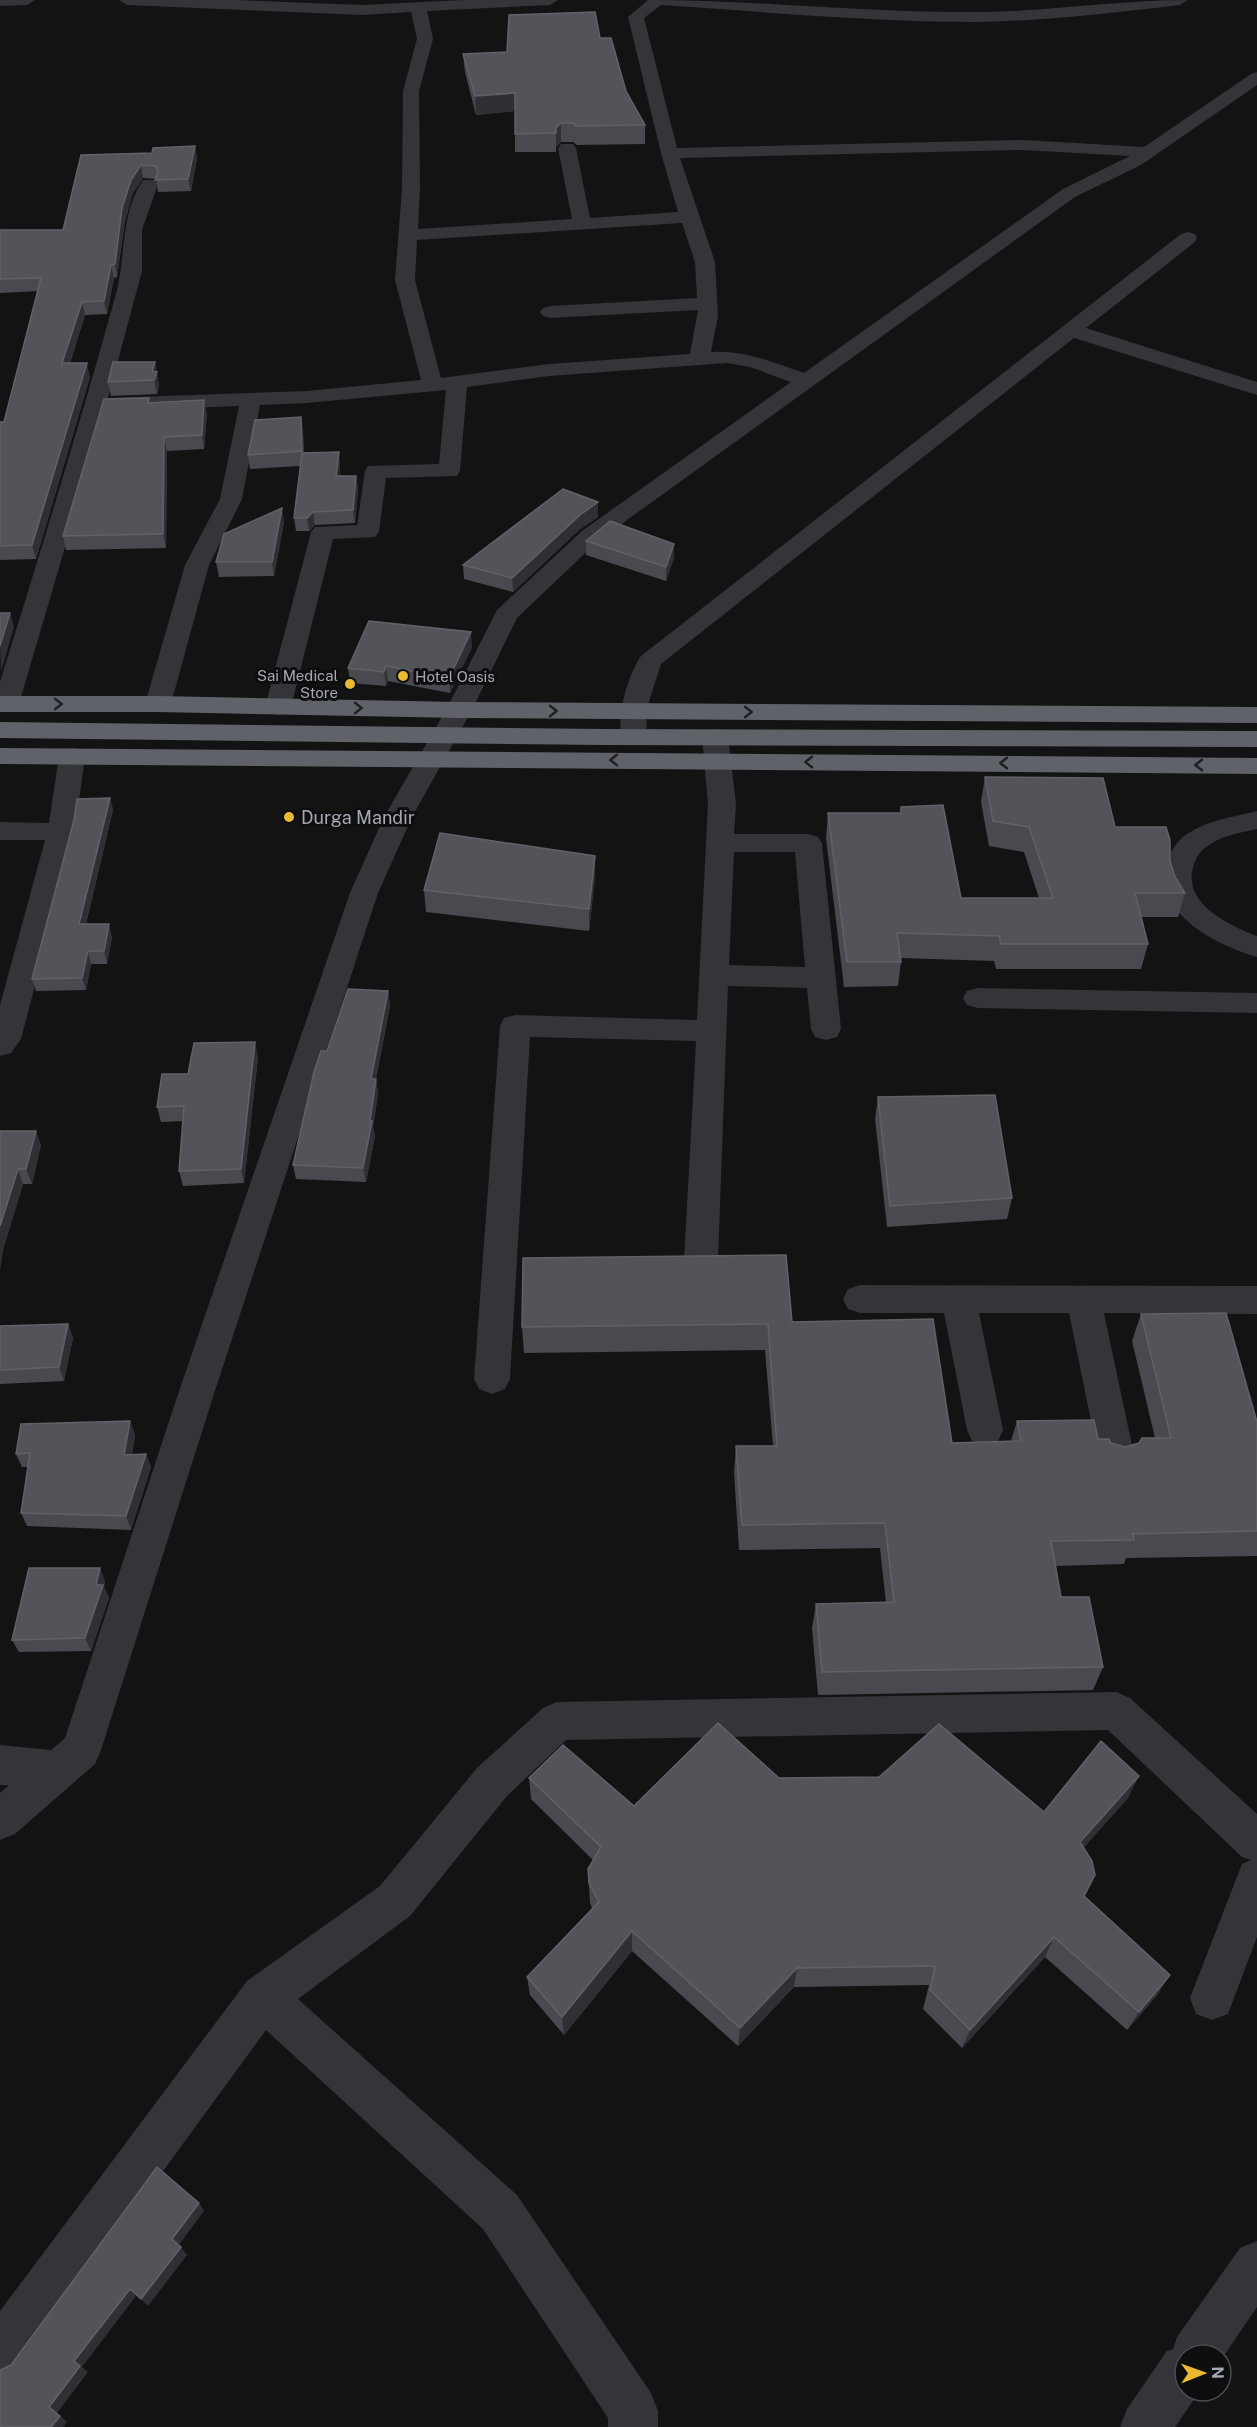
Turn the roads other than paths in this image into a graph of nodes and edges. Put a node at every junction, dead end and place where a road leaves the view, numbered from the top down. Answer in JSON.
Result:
{"nodes":[{"id":1,"x":27,"y":0,"type":"edge"},
{"id":2,"x":127,"y":0,"type":"edge"},
{"id":3,"x":150,"y":0,"type":"edge"},
{"id":4,"x":550,"y":0,"type":"edge"},
{"id":5,"x":658,"y":0,"type":"edge"},
{"id":6,"x":1005,"y":0,"type":"edge"},
{"id":7,"x":1180,"y":0,"type":"edge"},
{"id":8,"x":0,"y":1,"type":"edge"},
{"id":9,"x":437,"y":3,"type":"edge"},
{"id":10,"x":418,"y":7,"type":"junction"},
{"id":11,"x":1014,"y":16,"type":"junction"},
{"id":12,"x":1257,"y":76,"type":"edge"},
{"id":13,"x":567,"y":148,"type":"edge"},
{"id":14,"x":1146,"y":152,"type":"junction"},
{"id":15,"x":670,"y":153,"type":"junction"},
{"id":16,"x":149,"y":184,"type":"edge"},
{"id":17,"x":689,"y":217,"type":"junction"},
{"id":18,"x":582,"y":224,"type":"junction"},
{"id":19,"x":408,"y":235,"type":"junction"},
{"id":20,"x":1188,"y":238,"type":"dead end"},
{"id":21,"x":708,"y":303,"type":"junction"},
{"id":22,"x":550,"y":312,"type":"dead end"},
{"id":23,"x":1071,"y":330,"type":"junction"},
{"id":24,"x":699,"y":359,"type":"junction"},
{"id":25,"x":804,"y":380,"type":"junction"},
{"id":26,"x":457,"y":382,"type":"junction"},
{"id":27,"x":433,"y":385,"type":"junction"},
{"id":28,"x":1257,"y":389,"type":"edge"},
{"id":29,"x":251,"y":399,"type":"junction"},
{"id":30,"x":96,"y":405,"type":"junction"},
{"id":31,"x":3,"y":704,"type":"edge"},
{"id":32,"x":158,"y":704,"type":"junction"},
{"id":33,"x":278,"y":707,"type":"junction"},
{"id":34,"x":459,"y":710,"type":"junction"},
{"id":35,"x":633,"y":711,"type":"junction"},
{"id":36,"x":1257,"y":715,"type":"edge"},
{"id":37,"x":0,"y":730,"type":"edge"},
{"id":38,"x":634,"y":737,"type":"junction"},
{"id":39,"x":1257,"y":738,"type":"edge"},
{"id":40,"x":438,"y":747,"type":"junction"},
{"id":41,"x":717,"y":749,"type":"junction"},
{"id":42,"x":0,"y":756,"type":"edge"},
{"id":43,"x":72,"y":756,"type":"junction"},
{"id":44,"x":1257,"y":766,"type":"edge"},
{"id":45,"x":1257,"y":820,"type":"edge"},
{"id":46,"x":0,"y":831,"type":"edge"},
{"id":47,"x":61,"y":832,"type":"junction"},
{"id":48,"x":720,"y":843,"type":"junction"},
{"id":49,"x":1257,"y":947,"type":"edge"},
{"id":50,"x":714,"y":975,"type":"junction"},
{"id":51,"x":821,"y":978,"type":"junction"},
{"id":52,"x":978,"y":998,"type":"dead end"},
{"id":53,"x":1257,"y":1003,"type":"edge"},
{"id":54,"x":826,"y":1029,"type":"dead end"},
{"id":55,"x":711,"y":1031,"type":"junction"},
{"id":56,"x":0,"y":1045,"type":"edge"},
{"id":57,"x":701,"y":1260,"type":"edge"},
{"id":58,"x":860,"y":1299,"type":"dead end"},
{"id":59,"x":959,"y":1300,"type":"junction"},
{"id":60,"x":1084,"y":1300,"type":"junction"},
{"id":61,"x":1257,"y":1300,"type":"edge"},
{"id":62,"x":492,"y":1379,"type":"dead end"},
{"id":63,"x":985,"y":1430,"type":"dead end"},
{"id":64,"x":1116,"y":1455,"type":"edge"},
{"id":65,"x":0,"y":1765,"type":"edge"},
{"id":66,"x":58,"y":1770,"type":"junction"},
{"id":67,"x":0,"y":1820,"type":"edge"},
{"id":68,"x":1257,"y":1842,"type":"edge"},
{"id":69,"x":1257,"y":1879,"type":"edge"},
{"id":70,"x":263,"y":1997,"type":"junction"},
{"id":71,"x":1212,"y":1998,"type":"dead end"},
{"id":72,"x":1257,"y":2265,"type":"edge"},
{"id":73,"x":1203,"y":2343,"type":"edge"},
{"id":74,"x":0,"y":2352,"type":"edge"},
{"id":75,"x":1173,"y":2386,"type":"edge"},
{"id":76,"x":633,"y":2427,"type":"edge"},
{"id":77,"x":1145,"y":2427,"type":"edge"}],
"edges":[{"from":1,"to":8,"type":"street"},
{"from":2,"to":3,"type":"street"},
{"from":3,"to":10,"type":"street"},
{"from":4,"to":9,"type":"street"},
{"from":5,"to":11,"type":"street"},
{"from":5,"to":15,"type":"street"},
{"from":6,"to":11,"type":"street"},
{"from":7,"to":11,"type":"street"},
{"from":9,"to":10,"type":"street"},
{"from":10,"to":19,"type":"street"},
{"from":12,"to":14,"type":"street"},
{"from":13,"to":18,"type":"street"},
{"from":14,"to":15,"type":"street"},
{"from":14,"to":25,"type":"street"},
{"from":15,"to":17,"type":"street"},
{"from":16,"to":30,"type":"street"},
{"from":17,"to":18,"type":"street"},
{"from":17,"to":21,"type":"street"},
{"from":18,"to":19,"type":"street"},
{"from":19,"to":27,"type":"street"},
{"from":20,"to":23,"type":"street"},
{"from":21,"to":22,"type":"street"},
{"from":21,"to":24,"type":"street"},
{"from":23,"to":28,"type":"street"},
{"from":23,"to":35,"type":"street"},
{"from":24,"to":25,"type":"street"},
{"from":24,"to":26,"type":"street"},
{"from":25,"to":34,"type":"street"},
{"from":26,"to":27,"type":"street"},
{"from":26,"to":33,"type":"street"},
{"from":27,"to":29,"type":"street"},
{"from":29,"to":30,"type":"street"},
{"from":29,"to":32,"type":"street"},
{"from":30,"to":31,"type":"street"},
{"from":31,"to":32,"type":"highway","one_way":true},
{"from":32,"to":33,"type":"highway"},
{"from":33,"to":34,"type":"highway","one_way":true},
{"from":34,"to":35,"type":"highway","one_way":true},
{"from":34,"to":40,"type":"street"},
{"from":35,"to":36,"type":"highway","one_way":true},
{"from":35,"to":38,"type":"street"},
{"from":37,"to":40,"type":"highway"},
{"from":38,"to":40,"type":"highway"},
{"from":38,"to":41,"type":"highway"},
{"from":39,"to":41,"type":"highway"},
{"from":41,"to":40,"type":"highway","one_way":true},
{"from":40,"to":43,"type":"highway"},
{"from":40,"to":66,"type":"street"},
{"from":44,"to":41,"type":"highway","one_way":true},
{"from":41,"to":48,"type":"street"},
{"from":42,"to":43,"type":"highway"},
{"from":43,"to":47,"type":"street"},
{"from":45,"to":49,"type":"street"},
{"from":46,"to":47,"type":"street"},
{"from":47,"to":56,"type":"street"},
{"from":48,"to":50,"type":"street"},
{"from":48,"to":51,"type":"street"},
{"from":50,"to":51,"type":"street"},
{"from":50,"to":55,"type":"street"},
{"from":51,"to":54,"type":"street"},
{"from":52,"to":53,"type":"street"},
{"from":55,"to":57,"type":"street"},
{"from":55,"to":62,"type":"street"},
{"from":58,"to":59,"type":"street"},
{"from":59,"to":60,"type":"street"},
{"from":59,"to":63,"type":"street"},
{"from":60,"to":61,"type":"street"},
{"from":60,"to":64,"type":"street"},
{"from":65,"to":66,"type":"street"},
{"from":66,"to":67,"type":"street"},
{"from":68,"to":70,"type":"street"},
{"from":69,"to":71,"type":"street"},
{"from":70,"to":74,"type":"street"},
{"from":70,"to":76,"type":"street"},
{"from":72,"to":73,"type":"street"},
{"from":75,"to":77,"type":"street"}]}
